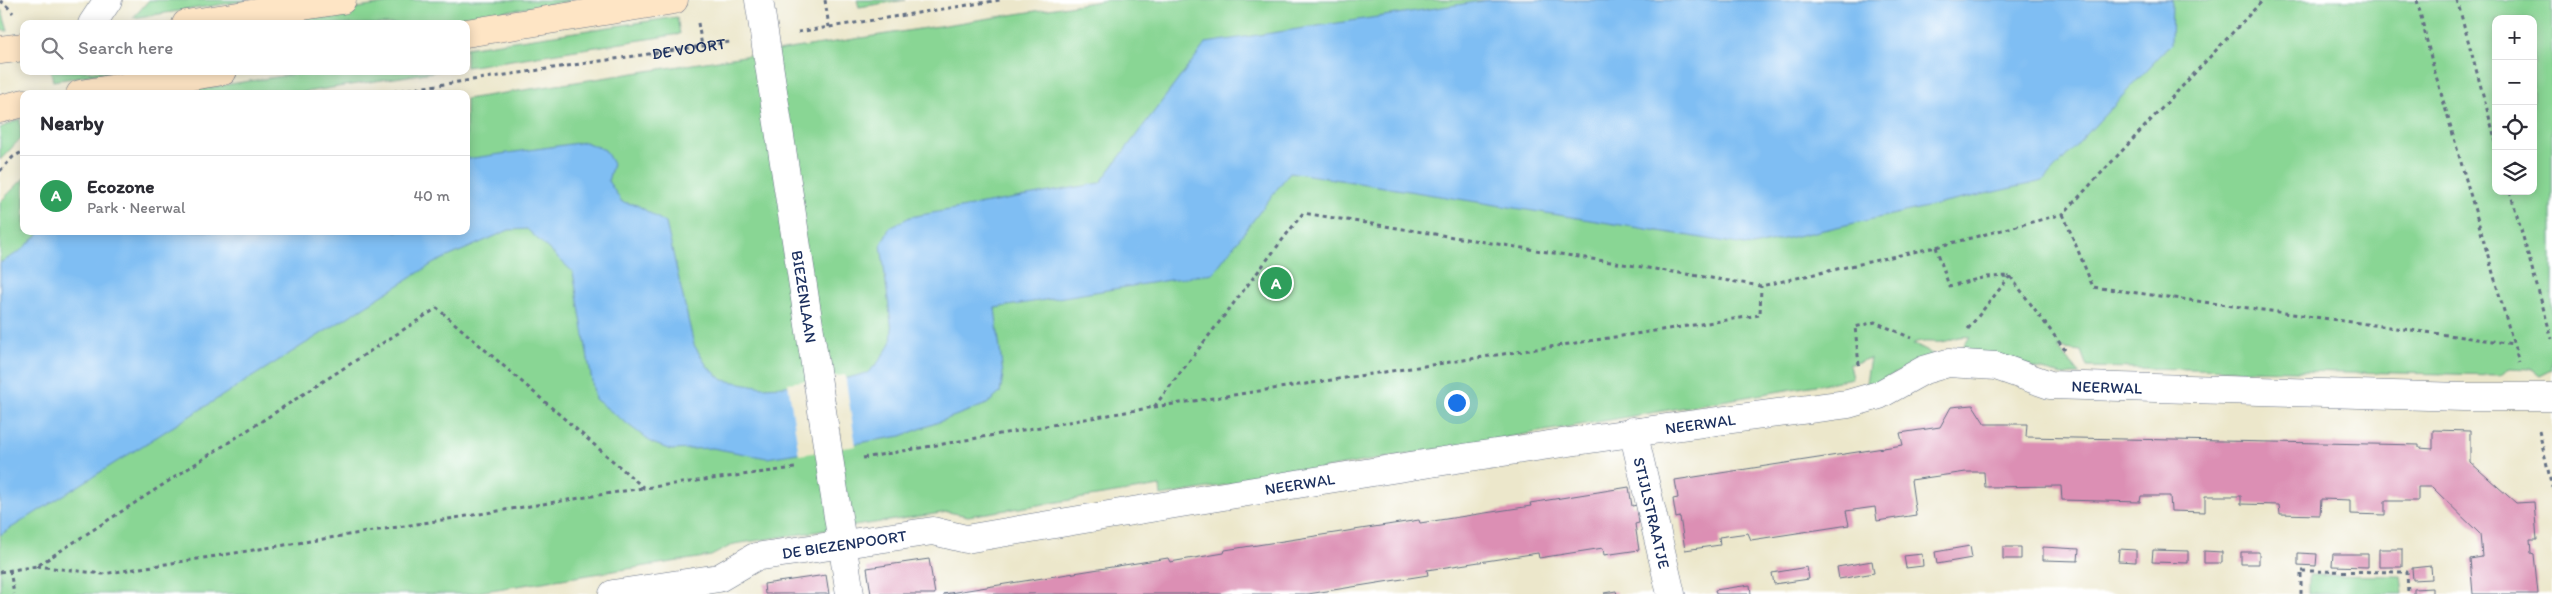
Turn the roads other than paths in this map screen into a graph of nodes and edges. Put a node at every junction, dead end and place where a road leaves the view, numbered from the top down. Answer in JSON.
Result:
{"nodes":[{"id":1,"x":108,"y":0,"type":"edge"},
{"id":2,"x":342,"y":0,"type":"edge"},
{"id":3,"x":674,"y":0,"type":"edge"},
{"id":4,"x":759,"y":0,"type":"edge"},
{"id":5,"x":95,"y":20,"type":"edge"},
{"id":6,"x":212,"y":20,"type":"edge"},
{"id":7,"x":470,"y":32,"type":"edge"},
{"id":8,"x":20,"y":48,"type":"edge"},
{"id":9,"x":0,"y":50,"type":"edge"},
{"id":10,"x":198,"y":75,"type":"edge"},
{"id":11,"x":105,"y":90,"type":"edge"},
{"id":12,"x":20,"y":104,"type":"edge"},
{"id":13,"x":0,"y":109,"type":"edge"},
{"id":14,"x":2540,"y":397,"type":"edge"},
{"id":15,"x":1633,"y":431,"type":"junction"},
{"id":16,"x":933,"y":531,"type":"joint"},
{"id":17,"x":844,"y":544,"type":"junction"},
{"id":18,"x":613,"y":594,"type":"edge"},
{"id":19,"x":850,"y":594,"type":"edge"},
{"id":20,"x":1671,"y":594,"type":"edge"}],
"edges":[{"from":1,"to":5,"type":"street"},
{"from":2,"to":6,"type":"street"},
{"from":3,"to":7,"type":"street"},
{"from":4,"to":17,"type":"street","name":"BIEZENLAAN","bridge":true},
{"from":8,"to":9,"type":"street"},
{"from":10,"to":11,"type":"street"},
{"from":12,"to":13,"type":"street"},
{"from":14,"to":15,"type":"street","name":"NEERWAL"},
{"from":15,"to":16,"type":"street","name":"NEERWAL"},
{"from":15,"to":20,"type":"street","name":"STIJLSTRAATJE"},
{"from":16,"to":17,"type":"street","name":"DE BIEZENPOORT"},
{"from":17,"to":18,"type":"street","name":"DE BIEZENPOORT"},
{"from":17,"to":19,"type":"street","name":"BIEZENLAAN"}]}
